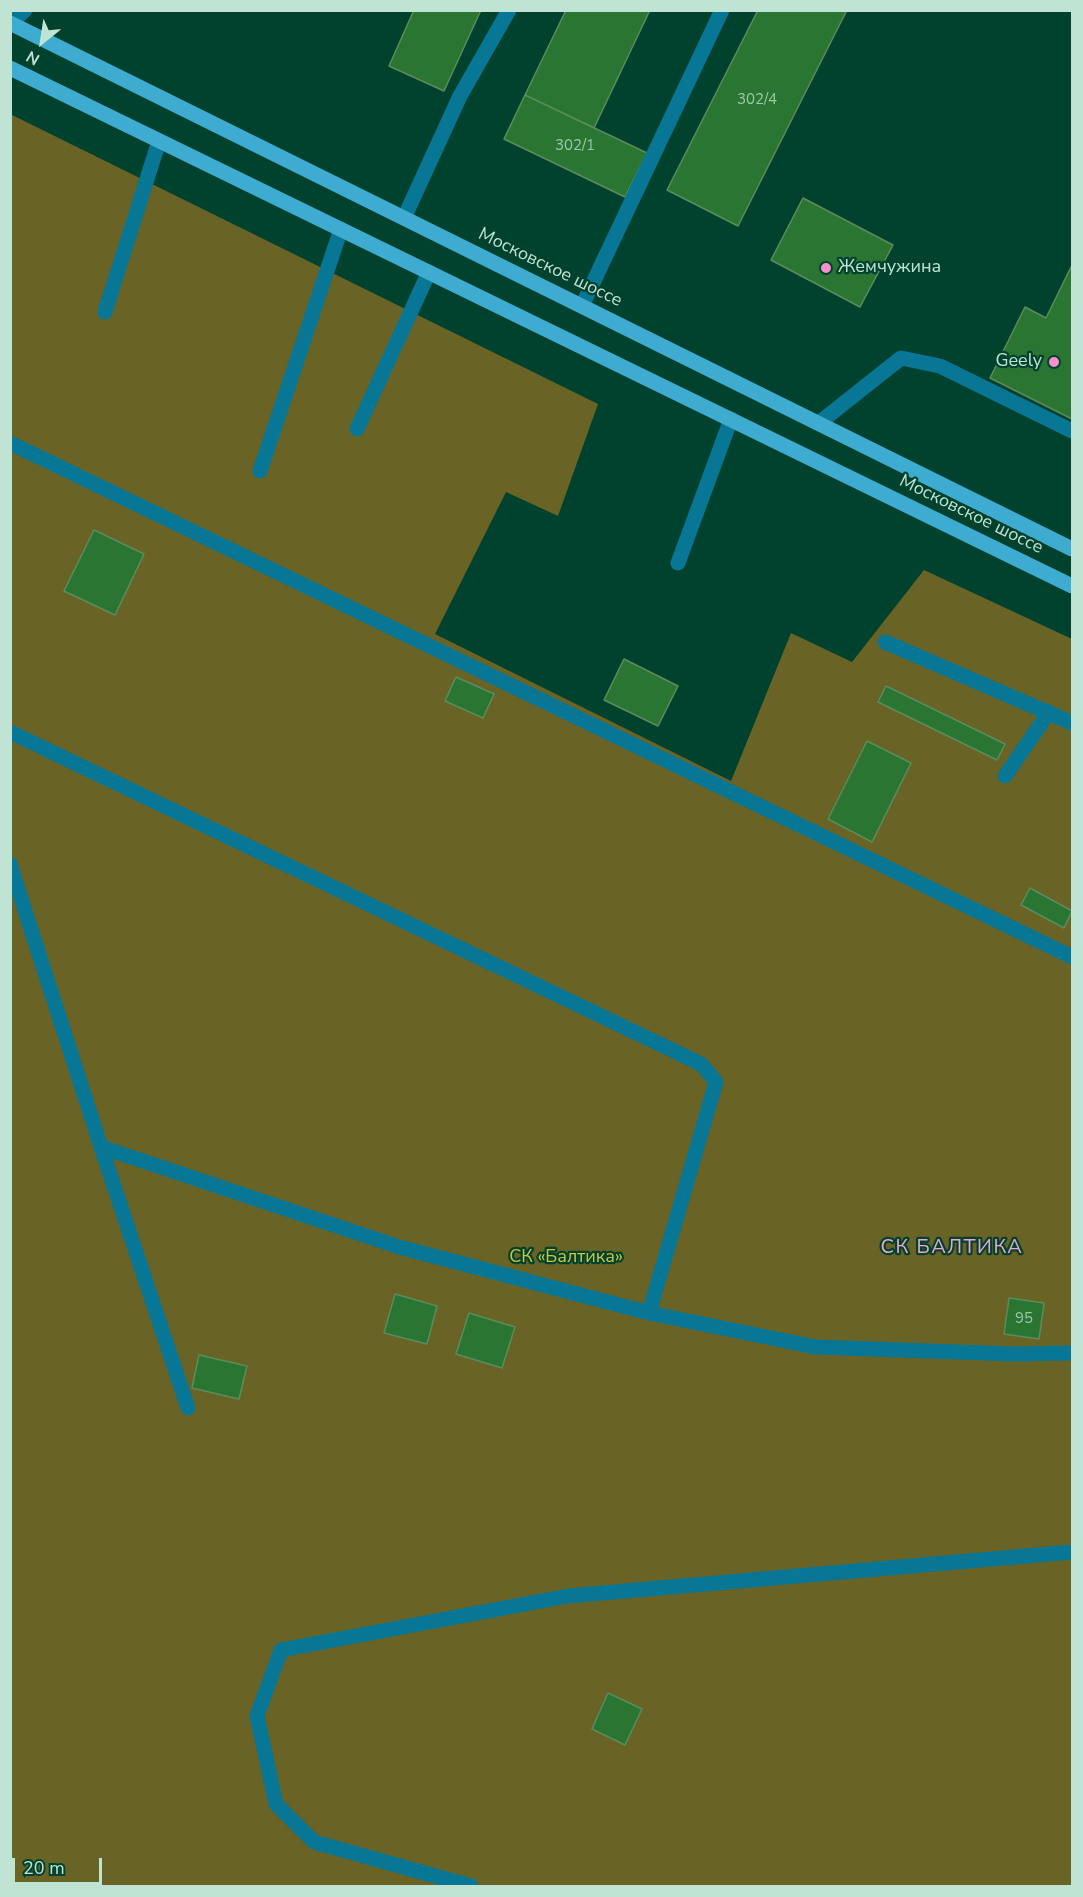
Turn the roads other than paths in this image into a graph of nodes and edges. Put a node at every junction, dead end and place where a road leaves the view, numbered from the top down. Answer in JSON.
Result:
{"nodes":[{"id":1,"x":25,"y":10,"type":"edge"},
{"id":2,"x":509,"y":10,"type":"edge"},
{"id":3,"x":722,"y":10,"type":"edge"},
{"id":4,"x":11,"y":23,"type":"edge"},
{"id":5,"x":10,"y":68,"type":"edge"},
{"id":6,"x":159,"y":141,"type":"junction"},
{"id":7,"x":404,"y":218,"type":"junction"},
{"id":8,"x":341,"y":229,"type":"junction"},
{"id":9,"x":429,"y":273,"type":"junction"},
{"id":10,"x":582,"y":306,"type":"junction"},
{"id":11,"x":105,"y":312,"type":"dead end"},
{"id":12,"x":731,"y":419,"type":"junction"},
{"id":13,"x":819,"y":423,"type":"junction"},
{"id":14,"x":357,"y":429,"type":"dead end"},
{"id":15,"x":1072,"y":430,"type":"edge"},
{"id":16,"x":10,"y":443,"type":"edge"},
{"id":17,"x":260,"y":471,"type":"dead end"},
{"id":18,"x":1072,"y":549,"type":"edge"},
{"id":19,"x":678,"y":563,"type":"dead end"},
{"id":20,"x":1072,"y":586,"type":"edge"},
{"id":21,"x":885,"y":642,"type":"dead end"},
{"id":22,"x":1049,"y":712,"type":"junction"},
{"id":23,"x":1072,"y":723,"type":"edge"},
{"id":24,"x":10,"y":732,"type":"edge"},
{"id":25,"x":1005,"y":776,"type":"dead end"},
{"id":26,"x":10,"y":864,"type":"edge"},
{"id":27,"x":1072,"y":957,"type":"edge"},
{"id":28,"x":101,"y":1147,"type":"junction"},
{"id":29,"x":649,"y":1313,"type":"junction"},
{"id":30,"x":1072,"y":1353,"type":"edge"},
{"id":31,"x":188,"y":1408,"type":"dead end"},
{"id":32,"x":1072,"y":1552,"type":"edge"},
{"id":33,"x":471,"y":1887,"type":"edge"}],
"edges":[{"from":1,"to":4,"type":"street"},
{"from":2,"to":7,"type":"street"},
{"from":3,"to":10,"type":"street"},
{"from":4,"to":7,"type":"main road","name":"Московское шоссе"},
{"from":5,"to":6,"type":"main road","name":"Московское шоссе"},
{"from":6,"to":8,"type":"main road","name":"Московское шоссе"},
{"from":6,"to":11,"type":"street"},
{"from":7,"to":10,"type":"main road","name":"Московское шоссе"},
{"from":8,"to":9,"type":"main road","name":"Московское шоссе"},
{"from":8,"to":17,"type":"street"},
{"from":9,"to":12,"type":"main road","name":"Московское шоссе"},
{"from":9,"to":14,"type":"street"},
{"from":10,"to":13,"type":"main road","name":"Московское шоссе"},
{"from":12,"to":19,"type":"street"},
{"from":12,"to":20,"type":"main road","name":"Московское шоссе"},
{"from":13,"to":15,"type":"street"},
{"from":13,"to":18,"type":"main road","name":"Московское шоссе"},
{"from":16,"to":27,"type":"street"},
{"from":21,"to":22,"type":"street"},
{"from":22,"to":23,"type":"street"},
{"from":22,"to":25,"type":"street"},
{"from":24,"to":29,"type":"street"},
{"from":26,"to":28,"type":"street"},
{"from":28,"to":29,"type":"street"},
{"from":28,"to":31,"type":"street"},
{"from":29,"to":30,"type":"street"},
{"from":32,"to":33,"type":"street"}]}
